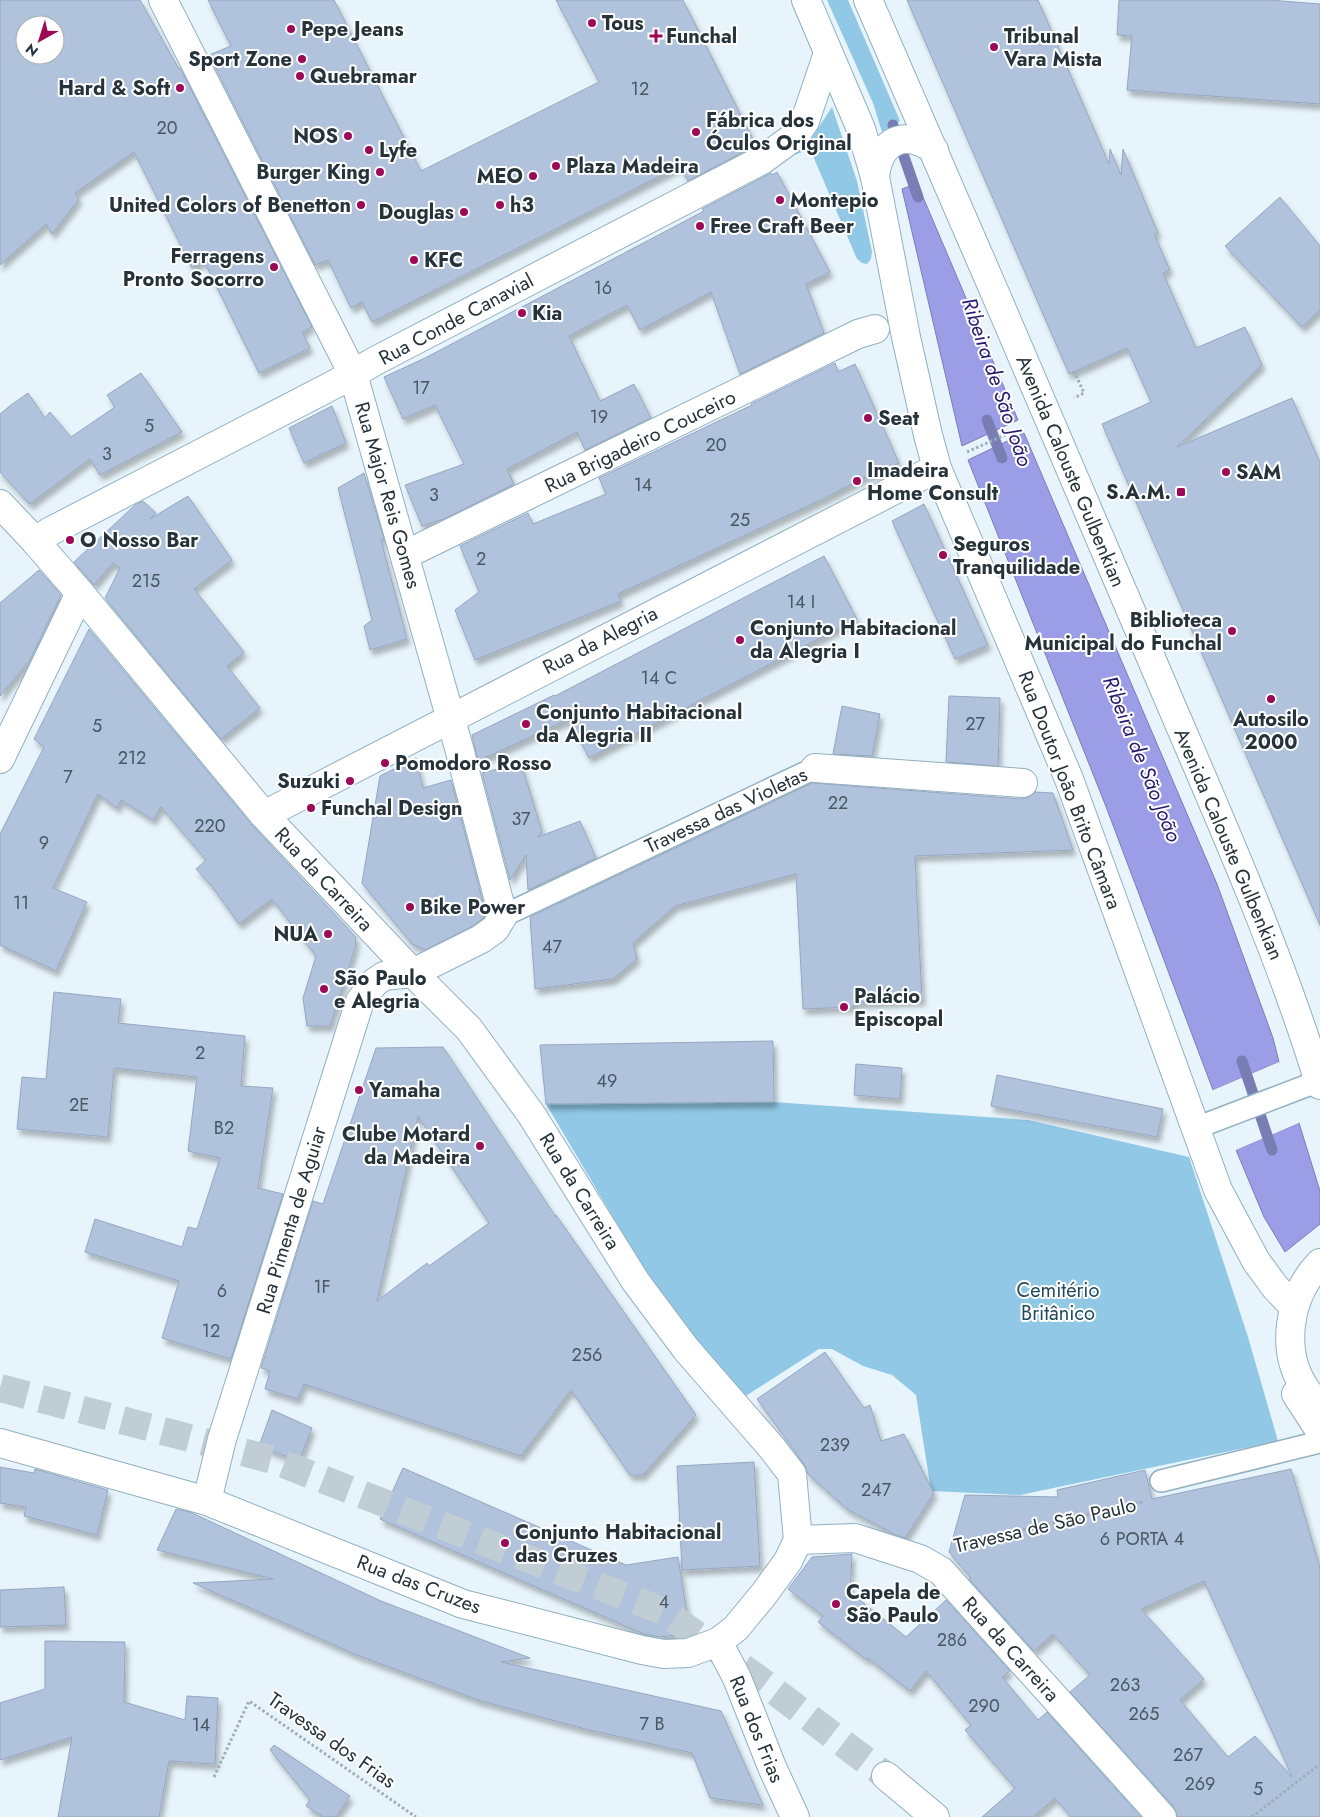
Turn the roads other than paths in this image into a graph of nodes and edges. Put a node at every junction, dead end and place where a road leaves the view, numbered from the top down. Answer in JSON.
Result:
{"nodes":[{"id":1,"x":163,"y":0,"type":"edge"},
{"id":2,"x":806,"y":0,"type":"edge"},
{"id":3,"x":868,"y":0,"type":"edge"},
{"id":4,"x":828,"y":54,"type":"junction"},
{"id":5,"x":934,"y":150,"type":"junction"},
{"id":6,"x":875,"y":177,"type":"junction"},
{"id":7,"x":875,"y":329,"type":"dead end"},
{"id":8,"x":354,"y":374,"type":"junction"},
{"id":9,"x":948,"y":462,"type":"junction"},
{"id":10,"x":0,"y":504,"type":"edge"},
{"id":11,"x":35,"y":541,"type":"junction"},
{"id":12,"x":405,"y":555,"type":"junction"},
{"id":13,"x":80,"y":593,"type":"junction"},
{"id":14,"x":451,"y":718,"type":"junction"},
{"id":15,"x":0,"y":759,"type":"edge"},
{"id":16,"x":815,"y":768,"type":"joint"},
{"id":17,"x":1023,"y":783,"type":"dead end"},
{"id":18,"x":264,"y":815,"type":"junction"},
{"id":19,"x":503,"y":916,"type":"junction"},
{"id":20,"x":413,"y":973,"type":"junction"},
{"id":21,"x":1313,"y":1037,"type":"edge"},
{"id":22,"x":1319,"y":1083,"type":"edge"},
{"id":23,"x":1196,"y":1128,"type":"junction"},
{"id":24,"x":1314,"y":1269,"type":"edge"},
{"id":25,"x":1275,"y":1286,"type":"junction"},
{"id":26,"x":1294,"y":1307,"type":"junction"},
{"id":27,"x":1320,"y":1406,"type":"edge"},
{"id":28,"x":1320,"y":1431,"type":"edge"},
{"id":29,"x":1320,"y":1442,"type":"edge"},
{"id":30,"x":0,"y":1444,"type":"edge"},
{"id":31,"x":1161,"y":1481,"type":"road end"},
{"id":32,"x":207,"y":1501,"type":"junction"},
{"id":33,"x":798,"y":1540,"type":"junction"},
{"id":34,"x":718,"y":1642,"type":"junction"},
{"id":35,"x":886,"y":1776,"type":"tunnel mouth"},
{"id":36,"x":795,"y":1817,"type":"edge"},
{"id":37,"x":935,"y":1817,"type":"edge"},
{"id":38,"x":1162,"y":1817,"type":"edge"}],
"edges":[{"from":1,"to":8,"type":"street","name":"Rua Major Reis Gomes"},
{"from":2,"to":4,"type":"street","name":"Rua Doutor João Brito Câmara"},
{"from":3,"to":5,"type":"street","name":"Avenida Calouste Gulbenkian"},
{"from":4,"to":6,"type":"street","name":"Rua Doutor João Brito Câmara"},
{"from":4,"to":8,"type":"street","name":"Rua Conde Canavial"},
{"from":5,"to":6,"type":"street"},
{"from":5,"to":21,"type":"street","name":"Avenida Calouste Gulbenkian"},
{"from":6,"to":9,"type":"street","name":"Rua Doutor João Brito Câmara"},
{"from":7,"to":12,"type":"street","name":"Rua Brigadeiro Couceiro"},
{"from":8,"to":11,"type":"street","name":"Rua Conde Canavial"},
{"from":8,"to":12,"type":"street","name":"Rua Major Reis Gomes"},
{"from":9,"to":14,"type":"street","name":"Rua da Alegria"},
{"from":9,"to":23,"type":"street","name":"Rua Doutor João Brito Câmara"},
{"from":10,"to":11,"type":"street","name":"Rua da Carreira"},
{"from":11,"to":13,"type":"street","name":"Rua da Carreira"},
{"from":12,"to":14,"type":"street","name":"Rua Major Reis Gomes"},
{"from":13,"to":15,"type":"street"},
{"from":13,"to":18,"type":"street","name":"Rua da Carreira"},
{"from":14,"to":18,"type":"street","name":"Rua da Alegria"},
{"from":14,"to":19,"type":"street","name":"Rua Major Reis Gomes"},
{"from":16,"to":17,"type":"street","name":"Travessa das Violetas"},
{"from":16,"to":19,"type":"lane","name":"Travessa das Violetas"},
{"from":18,"to":20,"type":"street","name":"Rua da Carreira"},
{"from":19,"to":20,"type":"street"},
{"from":20,"to":32,"type":"street","name":"Rua Pimenta de Aguiar"},
{"from":20,"to":33,"type":"street","name":"Rua da Carreira"},
{"from":21,"to":22,"type":"street","name":"Avenida Calouste Gulbenkian"},
{"from":22,"to":23,"type":"lane"},
{"from":23,"to":25,"type":"street","name":"Rua Doutor João Brito Câmara"},
{"from":24,"to":26,"type":"street"},
{"from":25,"to":26,"type":"street","name":"Rua Doutor João Brito Câmara"},
{"from":25,"to":28,"type":"street"},
{"from":26,"to":27,"type":"street"},
{"from":29,"to":31,"type":"lane"},
{"from":30,"to":32,"type":"street","name":"Rua das Cruzes"},
{"from":32,"to":34,"type":"street","name":"Rua das Cruzes"},
{"from":33,"to":34,"type":"street","name":"Rua das Cruzes"},
{"from":33,"to":38,"type":"street","name":"Rua da Carreira"},
{"from":34,"to":36,"type":"street","name":"Rua dos Frias"},
{"from":35,"to":37,"type":"street"}]}
